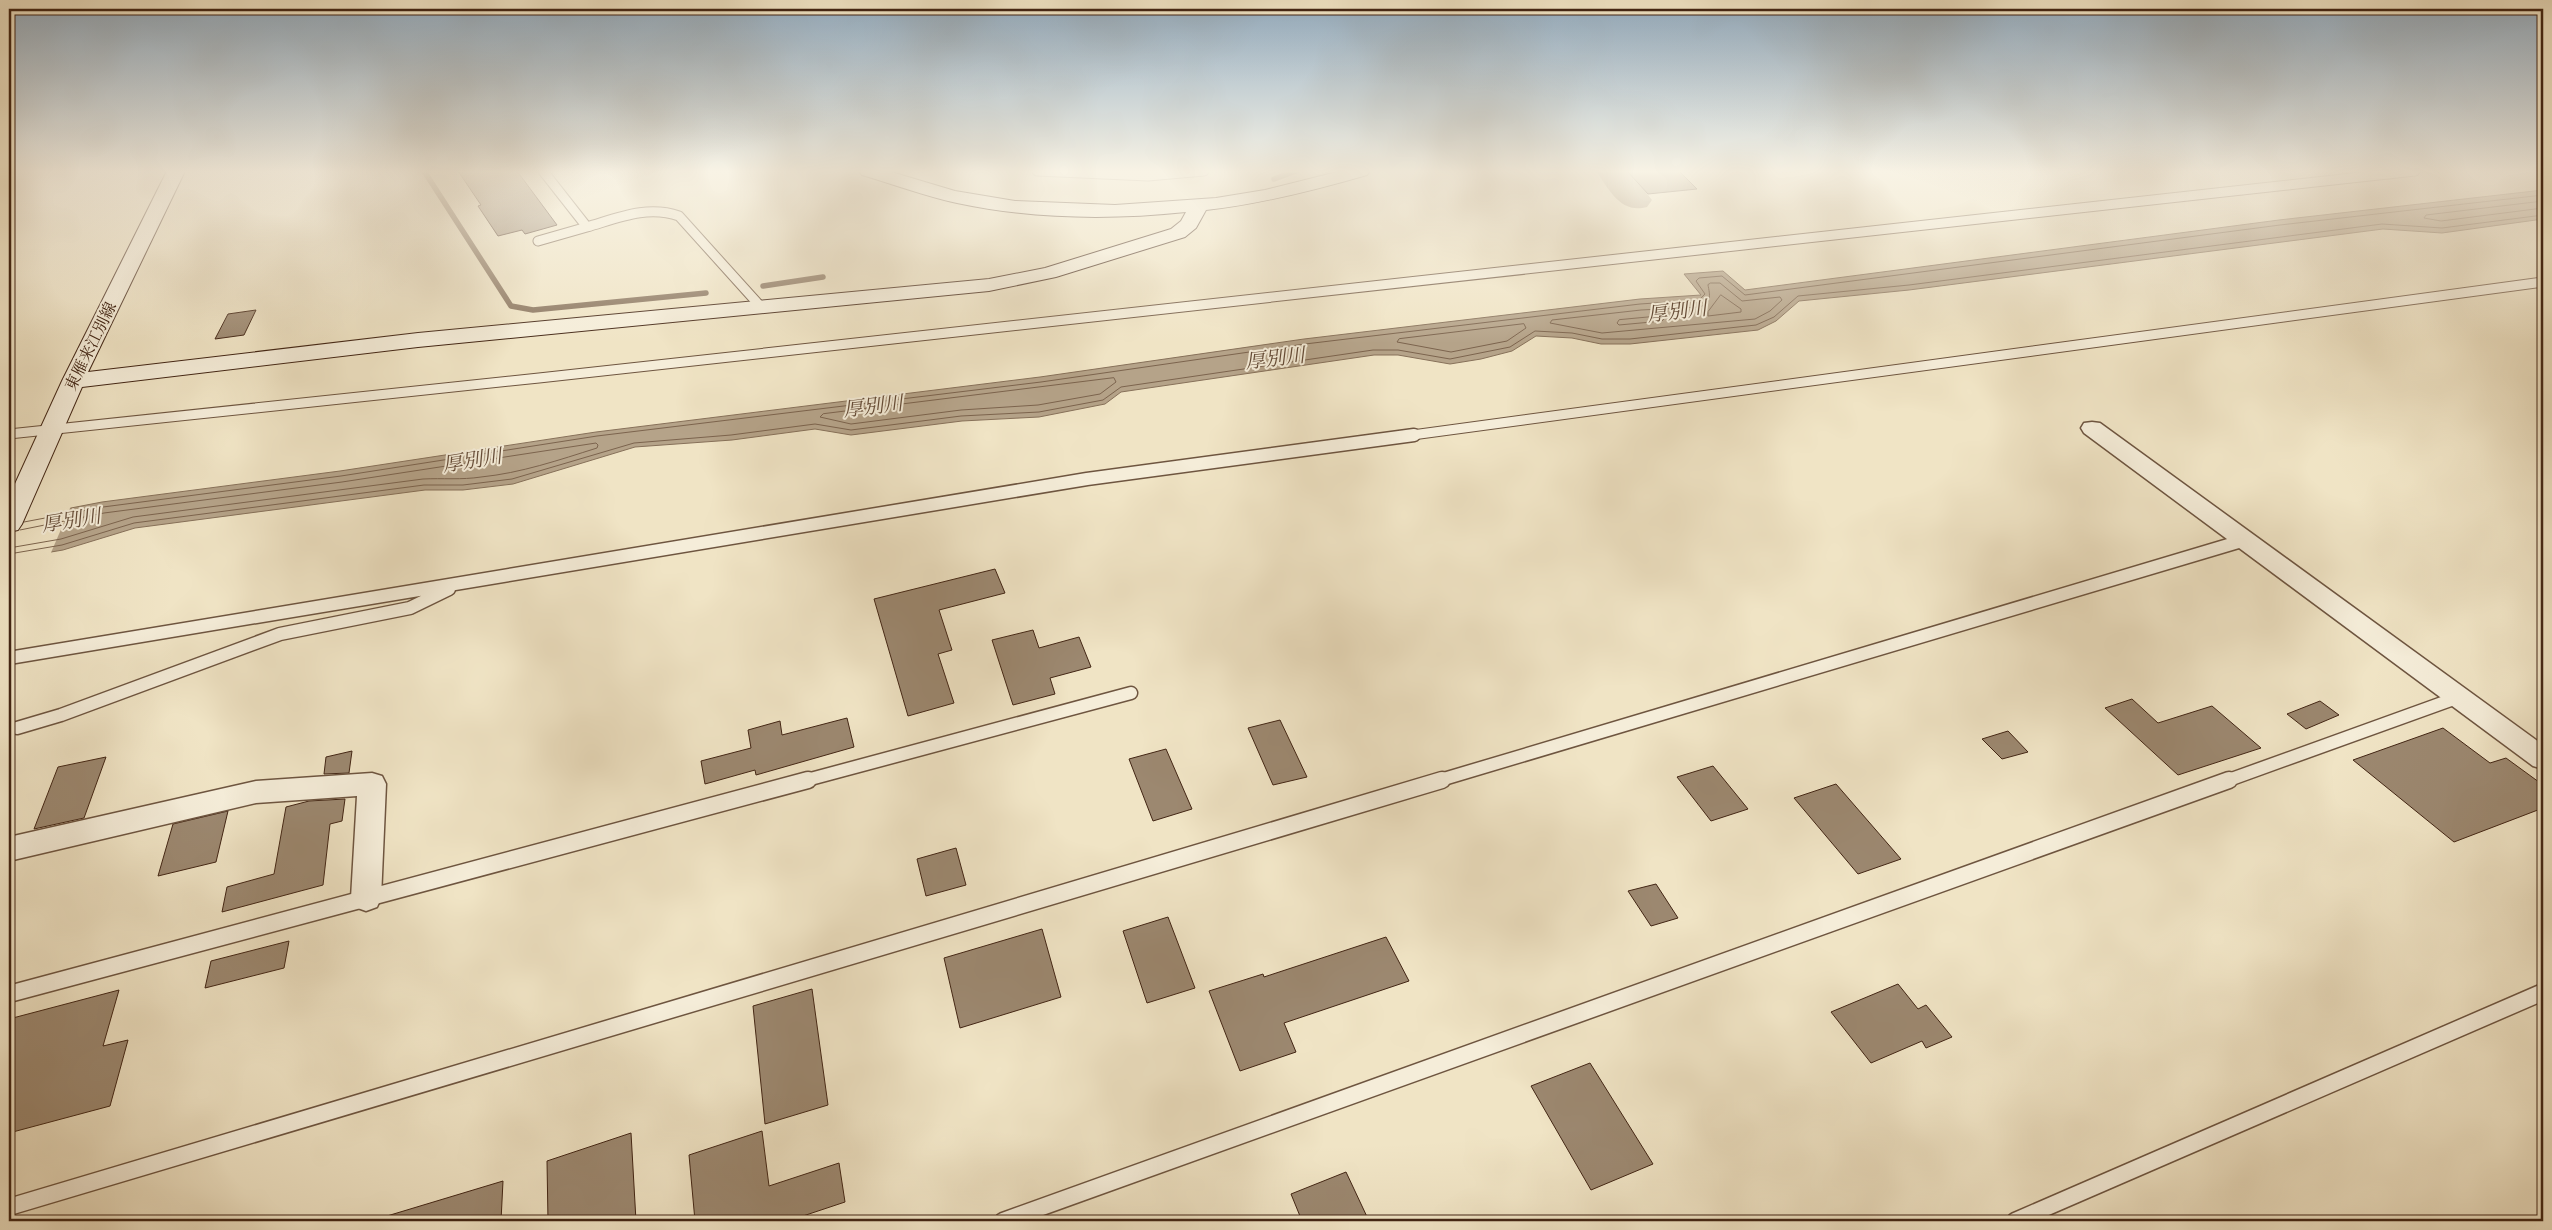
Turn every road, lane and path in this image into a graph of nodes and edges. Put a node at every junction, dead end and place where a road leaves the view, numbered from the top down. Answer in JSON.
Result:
{"nodes":[{"id":1,"x":148,"y":228,"type":"edge"},
{"id":2,"x":582,"y":228,"type":"edge"},
{"id":3,"x":689,"y":228,"type":"edge"},
{"id":4,"x":1184,"y":228,"type":"edge"},
{"id":5,"x":1894,"y":228,"type":"edge"},
{"id":6,"x":538,"y":241,"type":"dead end"},
{"id":7,"x":2543,"y":282,"type":"edge"},
{"id":8,"x":762,"y":307,"type":"junction"},
{"id":9,"x":73,"y":381,"type":"junction"},
{"id":10,"x":2092,"y":428,"type":"dead end"},
{"id":11,"x":9,"y":434,"type":"edge"},
{"id":12,"x":47,"y":438,"type":"junction"},
{"id":13,"x":9,"y":524,"type":"edge"},
{"id":14,"x":2245,"y":540,"type":"junction"},
{"id":15,"x":460,"y":583,"type":"junction"},
{"id":16,"x":9,"y":658,"type":"edge"},
{"id":17,"x":1131,"y":693,"type":"dead end"},
{"id":18,"x":2459,"y":697,"type":"junction"},
{"id":19,"x":17,"y":728,"type":"dead end"},
{"id":20,"x":2543,"y":759,"type":"edge"},
{"id":21,"x":9,"y":849,"type":"edge"},
{"id":22,"x":366,"y":898,"type":"junction"},
{"id":23,"x":2543,"y":992,"type":"edge"},
{"id":24,"x":9,"y":994,"type":"edge"},
{"id":25,"x":9,"y":1206,"type":"edge"},
{"id":26,"x":1003,"y":1221,"type":"edge"},
{"id":27,"x":2015,"y":1221,"type":"edge"}],
"edges":[{"from":1,"to":9,"type":"street","name":"東雁来江別線"},
{"from":2,"to":6,"type":"lane"},
{"from":3,"to":8,"type":"lane"},
{"from":4,"to":8,"type":"street"},
{"from":5,"to":12,"type":"lane"},
{"from":7,"to":15,"type":"lane"},
{"from":8,"to":9,"type":"street"},
{"from":9,"to":12,"type":"street","name":"東雁来江別線"},
{"from":10,"to":14,"type":"street"},
{"from":11,"to":12,"type":"lane"},
{"from":12,"to":13,"type":"street","name":"東雁来江別線"},
{"from":14,"to":18,"type":"street"},
{"from":14,"to":25,"type":"lane"},
{"from":15,"to":16,"type":"lane"},
{"from":15,"to":19,"type":"lane"},
{"from":17,"to":22,"type":"lane"},
{"from":18,"to":20,"type":"street"},
{"from":18,"to":26,"type":"lane"},
{"from":21,"to":22,"type":"street"},
{"from":22,"to":24,"type":"lane"},
{"from":23,"to":27,"type":"lane"}]}
